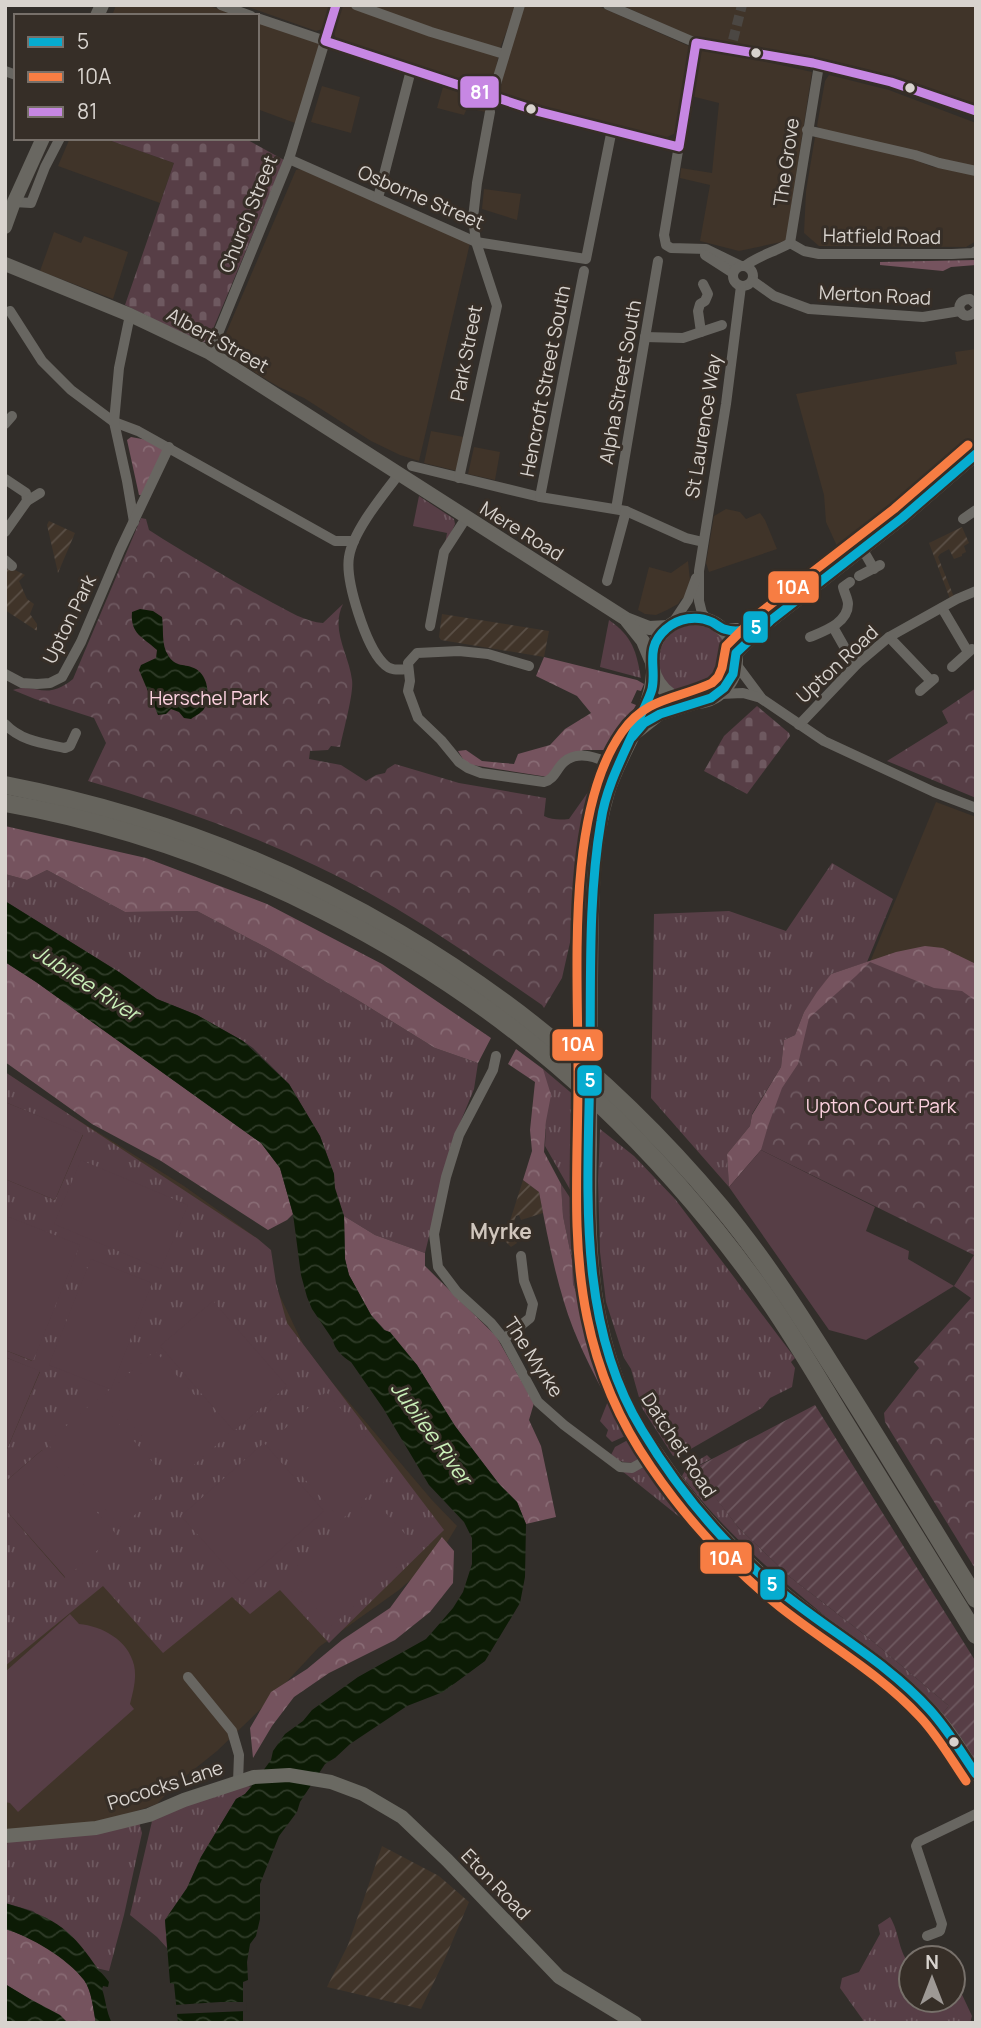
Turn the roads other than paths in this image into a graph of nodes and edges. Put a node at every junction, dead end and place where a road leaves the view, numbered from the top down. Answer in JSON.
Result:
{"nodes":[{"id":1,"x":336,"y":5,"type":"edge"},
{"id":2,"x":356,"y":5,"type":"edge"},
{"id":3,"x":608,"y":5,"type":"edge"},
{"id":4,"x":226,"y":6,"type":"edge"},
{"id":5,"x":518,"y":10,"type":"edge"},
{"id":6,"x":246,"y":14,"type":"edge"},
{"id":7,"x":259,"y":19,"type":"edge"},
{"id":8,"x":325,"y":41,"type":"junction"},
{"id":9,"x":696,"y":43,"type":"junction"},
{"id":10,"x":504,"y":54,"type":"junction"},
{"id":11,"x":820,"y":65,"type":"junction"},
{"id":12,"x":411,"y":70,"type":"junction"},
{"id":13,"x":492,"y":97,"type":"junction"},
{"id":14,"x":976,"y":111,"type":"edge"},
{"id":15,"x":490,"y":112,"type":"dead end"},
{"id":16,"x":612,"y":129,"type":"junction"},
{"id":17,"x":807,"y":130,"type":"junction"},
{"id":18,"x":42,"y":140,"type":"edge"},
{"id":19,"x":59,"y":140,"type":"edge"},
{"id":20,"x":679,"y":147,"type":"junction"},
{"id":21,"x":289,"y":159,"type":"junction"},
{"id":22,"x":976,"y":171,"type":"edge"},
{"id":23,"x":378,"y":198,"type":"junction"},
{"id":24,"x":14,"y":202,"type":"junction"},
{"id":25,"x":5,"y":228,"type":"edge"},
{"id":26,"x":476,"y":242,"type":"junction"},
{"id":27,"x":790,"y":243,"type":"junction"},
{"id":28,"x":976,"y":251,"type":"edge"},
{"id":29,"x":770,"y":252,"type":"junction"},
{"id":30,"x":658,"y":261,"type":"dead end"},
{"id":31,"x":5,"y":264,"type":"edge"},
{"id":32,"x":740,"y":268,"type":"junction"},
{"id":33,"x":584,"y":271,"type":"dead end"},
{"id":34,"x":753,"y":278,"type":"junction"},
{"id":35,"x":704,"y":284,"type":"dead end"},
{"id":36,"x":741,"y":286,"type":"junction"},
{"id":37,"x":976,"y":304,"type":"edge"},
{"id":38,"x":10,"y":311,"type":"dead end"},
{"id":39,"x":960,"y":311,"type":"junction"},
{"id":40,"x":976,"y":311,"type":"edge"},
{"id":41,"x":130,"y":315,"type":"junction"},
{"id":42,"x":722,"y":325,"type":"dead end"},
{"id":43,"x":701,"y":332,"type":"junction"},
{"id":44,"x":645,"y":337,"type":"junction"},
{"id":45,"x":210,"y":354,"type":"junction"},
{"id":46,"x":114,"y":422,"type":"junction"},
{"id":47,"x":169,"y":447,"type":"junction"},
{"id":48,"x":976,"y":454,"type":"edge"},
{"id":49,"x":412,"y":466,"type":"dead end"},
{"id":50,"x":399,"y":474,"type":"junction"},
{"id":51,"x":458,"y":478,"type":"junction"},
{"id":52,"x":5,"y":479,"type":"edge"},
{"id":53,"x":40,"y":493,"type":"dead end"},
{"id":54,"x":540,"y":497,"type":"junction"},
{"id":55,"x":27,"y":500,"type":"junction"},
{"id":56,"x":621,"y":510,"type":"junction"},
{"id":57,"x":976,"y":510,"type":"edge"},
{"id":58,"x":466,"y":518,"type":"junction"},
{"id":59,"x":963,"y":519,"type":"dead end"},
{"id":60,"x":134,"y":522,"type":"junction"},
{"id":61,"x":5,"y":533,"type":"edge"},
{"id":62,"x":354,"y":541,"type":"junction"},
{"id":63,"x":703,"y":542,"type":"junction"},
{"id":64,"x":863,"y":550,"type":"junction"},
{"id":65,"x":699,"y":571,"type":"junction"},
{"id":66,"x":607,"y":581,"type":"dead end"},
{"id":67,"x":976,"y":591,"type":"edge"},
{"id":68,"x":942,"y":608,"type":"junction"},
{"id":69,"x":626,"y":619,"type":"junction"},
{"id":70,"x":708,"y":620,"type":"junction"},
{"id":71,"x":766,"y":624,"type":"junction"},
{"id":72,"x":670,"y":625,"type":"junction"},
{"id":73,"x":430,"y":626,"type":"dead end"},
{"id":74,"x":833,"y":627,"type":"junction"},
{"id":75,"x":724,"y":630,"type":"junction"},
{"id":76,"x":810,"y":637,"type":"dead end"},
{"id":77,"x":889,"y":637,"type":"junction"},
{"id":78,"x":736,"y":659,"type":"junction"},
{"id":79,"x":858,"y":664,"type":"junction"},
{"id":80,"x":529,"y":666,"type":"dead end"},
{"id":81,"x":652,"y":667,"type":"junction"},
{"id":82,"x":951,"y":667,"type":"dead end"},
{"id":83,"x":408,"y":669,"type":"junction"},
{"id":84,"x":5,"y":674,"type":"edge"},
{"id":85,"x":920,"y":691,"type":"dead end"},
{"id":86,"x":720,"y":694,"type":"junction"},
{"id":87,"x":762,"y":699,"type":"junction"},
{"id":88,"x":697,"y":702,"type":"junction"},
{"id":89,"x":5,"y":724,"type":"edge"},
{"id":90,"x":799,"y":725,"type":"junction"},
{"id":91,"x":76,"y":733,"type":"dead end"},
{"id":92,"x":634,"y":733,"type":"junction"},
{"id":93,"x":618,"y":767,"type":"junction"},
{"id":94,"x":5,"y":785,"type":"edge"},
{"id":95,"x":5,"y":803,"type":"edge"},
{"id":96,"x":976,"y":808,"type":"edge"},
{"id":97,"x":496,"y":1056,"type":"dead end"},
{"id":98,"x":521,"y":1256,"type":"dead end"},
{"id":99,"x":504,"y":1339,"type":"junction"},
{"id":100,"x":657,"y":1454,"type":"junction"},
{"id":101,"x":976,"y":1599,"type":"edge"},
{"id":102,"x":976,"y":1635,"type":"edge"},
{"id":103,"x":188,"y":1677,"type":"dead end"},
{"id":104,"x":976,"y":1774,"type":"edge"},
{"id":105,"x":325,"y":1780,"type":"joint"},
{"id":106,"x":238,"y":1782,"type":"junction"},
{"id":107,"x":976,"y":1814,"type":"edge"},
{"id":108,"x":5,"y":1836,"type":"edge"},
{"id":109,"x":927,"y":1936,"type":"dead end"},
{"id":110,"x":635,"y":2023,"type":"edge"}],
"edges":[{"from":1,"to":8,"type":"street","name":"Church Street"},
{"from":2,"to":10,"type":"street"},
{"from":3,"to":9,"type":"street"},
{"from":4,"to":6,"type":"street"},
{"from":5,"to":10,"type":"street"},
{"from":7,"to":8,"type":"street"},
{"from":8,"to":12,"type":"street"},
{"from":8,"to":21,"type":"street","name":"Church Street"},
{"from":9,"to":11,"type":"street"},
{"from":9,"to":20,"type":"street"},
{"from":10,"to":13,"type":"street"},
{"from":11,"to":14,"type":"street"},
{"from":11,"to":17,"type":"street","name":"The Grove"},
{"from":12,"to":13,"type":"street"},
{"from":12,"to":23,"type":"street"},
{"from":13,"to":16,"type":"street"},
{"from":15,"to":26,"type":"street","name":"Park Street"},
{"from":16,"to":20,"type":"street"},
{"from":16,"to":26,"type":"street","name":"Osborne Street"},
{"from":17,"to":22,"type":"street"},
{"from":17,"to":27,"type":"street","name":"The Grove"},
{"from":18,"to":24,"type":"main road"},
{"from":19,"to":24,"type":"street"},
{"from":20,"to":32,"type":"street"},
{"from":21,"to":23,"type":"street","name":"Osborne Street"},
{"from":21,"to":45,"type":"street","name":"Church Street"},
{"from":23,"to":26,"type":"street","name":"Osborne Street"},
{"from":24,"to":25,"type":"main road"},
{"from":26,"to":51,"type":"street","name":"Park Street"},
{"from":27,"to":28,"type":"street","name":"Hatfield Road"},
{"from":27,"to":29,"type":"street"},
{"from":29,"to":32,"type":"street"},
{"from":29,"to":34,"type":"street"},
{"from":30,"to":44,"type":"street","name":"Alpha Street South"},
{"from":31,"to":41,"type":"main road","name":"Albert Street"},
{"from":32,"to":34,"type":"street"},
{"from":32,"to":36,"type":"street"},
{"from":33,"to":54,"type":"street","name":"Hencroft Street South"},
{"from":34,"to":36,"type":"street"},
{"from":34,"to":39,"type":"street","name":"Merton Road"},
{"from":35,"to":43,"type":"street"},
{"from":36,"to":63,"type":"street","name":"St Laurence Way"},
{"from":37,"to":39,"type":"street","name":"Merton Road"},
{"from":38,"to":46,"type":"street"},
{"from":39,"to":40,"type":"street","name":"Merton Road"},
{"from":41,"to":45,"type":"main road","name":"Albert Street"},
{"from":41,"to":46,"type":"street"},
{"from":42,"to":43,"type":"street"},
{"from":43,"to":44,"type":"street"},
{"from":44,"to":56,"type":"street","name":"Alpha Street South"},
{"from":45,"to":50,"type":"main road","name":"Albert Street"},
{"from":46,"to":47,"type":"street"},
{"from":46,"to":60,"type":"street"},
{"from":47,"to":60,"type":"street","name":"Upton Park"},
{"from":47,"to":62,"type":"street"},
{"from":48,"to":64,"type":"main road"},
{"from":49,"to":51,"type":"street"},
{"from":50,"to":58,"type":"main road","name":"Mere Road"},
{"from":50,"to":62,"type":"street"},
{"from":51,"to":54,"type":"street"},
{"from":52,"to":55,"type":"street"},
{"from":53,"to":55,"type":"street"},
{"from":54,"to":56,"type":"street"},
{"from":55,"to":61,"type":"street"},
{"from":56,"to":63,"type":"street"},
{"from":56,"to":66,"type":"street","name":"Alpha Street South"},
{"from":57,"to":59,"type":"street"},
{"from":58,"to":69,"type":"main road","name":"Mere Road"},
{"from":58,"to":73,"type":"street"},
{"from":60,"to":84,"type":"street","name":"Upton Park"},
{"from":62,"to":83,"type":"street"},
{"from":63,"to":65,"type":"street","name":"St Laurence Way"},
{"from":64,"to":71,"type":"main road"},
{"from":64,"to":74,"type":"street"},
{"from":65,"to":70,"type":"street","name":"St Laurence Way"},
{"from":65,"to":72,"type":"street","name":"St Laurence Way"},
{"from":67,"to":68,"type":"street","name":"Upton Road"},
{"from":68,"to":77,"type":"street","name":"Upton Road"},
{"from":68,"to":82,"type":"street"},
{"from":69,"to":72,"type":"main road"},
{"from":69,"to":81,"type":"main road"},
{"from":70,"to":72,"type":"main road"},
{"from":70,"to":75,"type":"main road"},
{"from":71,"to":75,"type":"main road"},
{"from":71,"to":78,"type":"main road"},
{"from":72,"to":81,"type":"main road"},
{"from":74,"to":76,"type":"street"},
{"from":74,"to":79,"type":"street"},
{"from":75,"to":78,"type":"main road"},
{"from":77,"to":79,"type":"street","name":"Upton Road"},
{"from":77,"to":85,"type":"street"},
{"from":78,"to":86,"type":"main road"},
{"from":78,"to":87,"type":"street"},
{"from":79,"to":90,"type":"street","name":"Upton Road"},
{"from":80,"to":83,"type":"street"},
{"from":81,"to":88,"type":"main road"},
{"from":81,"to":92,"type":"main road","name":"Datchet Road"},
{"from":83,"to":93,"type":"street"},
{"from":86,"to":87,"type":"street"},
{"from":86,"to":88,"type":"main road"},
{"from":87,"to":90,"type":"street"},
{"from":88,"to":92,"type":"main road","name":"Datchet Road"},
{"from":89,"to":91,"type":"street"},
{"from":90,"to":96,"type":"street"},
{"from":92,"to":93,"type":"main road","name":"Datchet Road"},
{"from":93,"to":100,"type":"main road","name":"Datchet Road","bridge":true},
{"from":94,"to":101,"type":"highway"},
{"from":95,"to":102,"type":"highway"},
{"from":97,"to":99,"type":"street","name":"The Myrke"},
{"from":98,"to":99,"type":"street"},
{"from":99,"to":100,"type":"street","name":"The Myrke"},
{"from":100,"to":104,"type":"main road","name":"Datchet Road"},
{"from":103,"to":106,"type":"street"},
{"from":105,"to":106,"type":"main road","name":"Pococks Lane"},
{"from":105,"to":110,"type":"main road","name":"Eton Road"},
{"from":106,"to":108,"type":"main road","name":"Pococks Lane"},
{"from":107,"to":109,"type":"street"}]}
